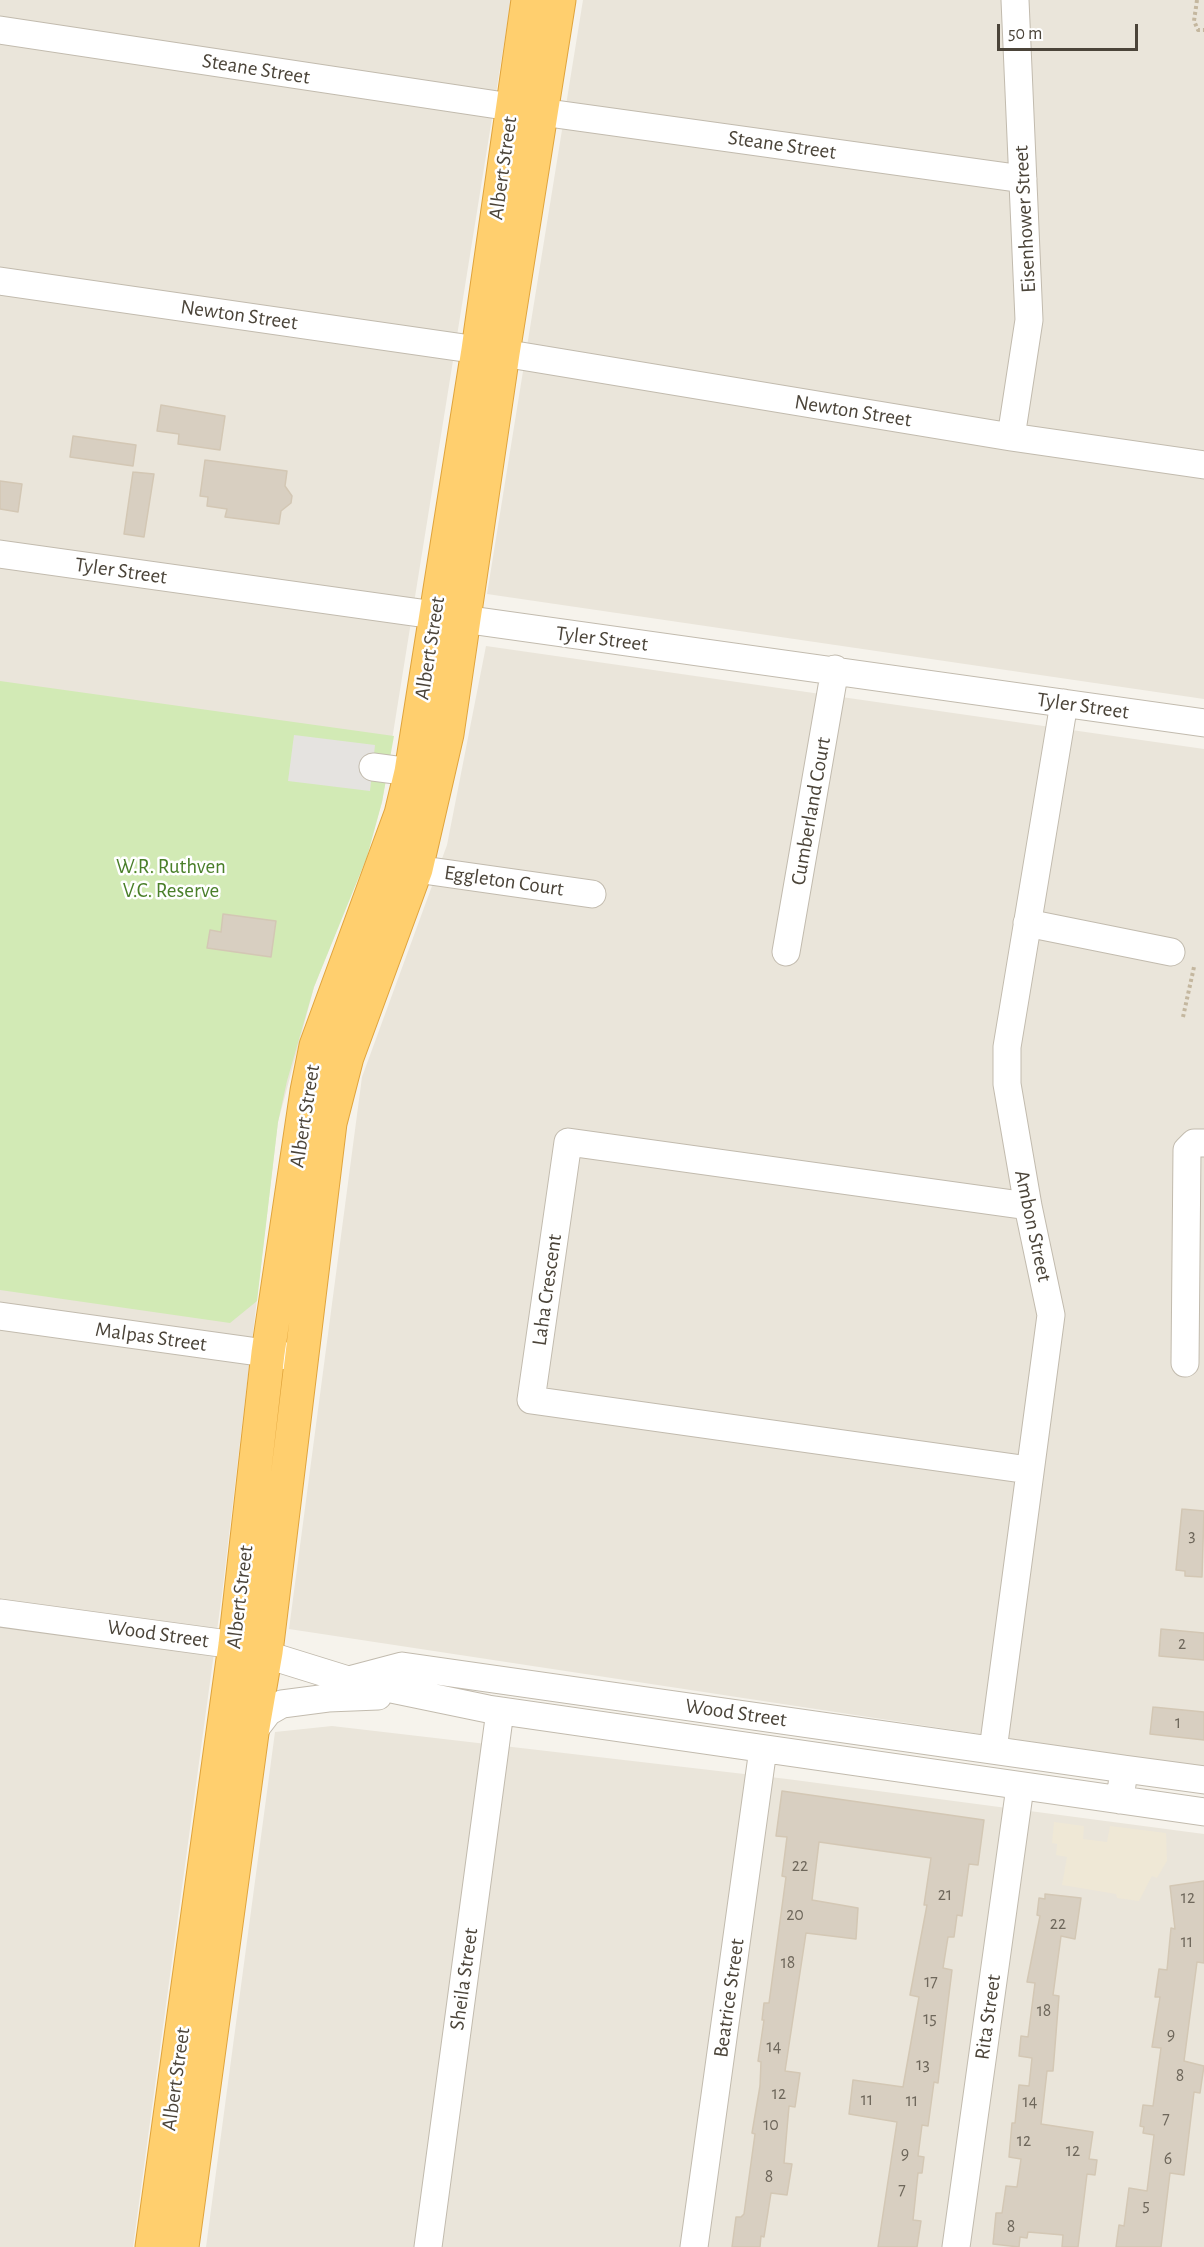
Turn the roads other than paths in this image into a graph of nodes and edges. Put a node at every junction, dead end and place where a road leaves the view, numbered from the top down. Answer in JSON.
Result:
{"nodes":[{"id":1,"x":528,"y":0,"type":"edge"},
{"id":2,"x":559,"y":0,"type":"edge"},
{"id":3,"x":1015,"y":0,"type":"edge"},
{"id":4,"x":0,"y":30,"type":"edge"},
{"id":5,"x":526,"y":110,"type":"junction"},
{"id":6,"x":1023,"y":179,"type":"junction"},
{"id":7,"x":0,"y":281,"type":"edge"},
{"id":8,"x":491,"y":351,"type":"junction"},
{"id":9,"x":1011,"y":437,"type":"junction"},
{"id":10,"x":1204,"y":465,"type":"edge"},
{"id":11,"x":0,"y":554,"type":"edge"},
{"id":12,"x":448,"y":618,"type":"junction"},
{"id":13,"x":835,"y":669,"type":"junction"},
{"id":14,"x":1064,"y":703,"type":"junction"},
{"id":15,"x":1204,"y":723,"type":"edge"},
{"id":16,"x":373,"y":767,"type":"dead end"},
{"id":17,"x":411,"y":772,"type":"junction"},
{"id":18,"x":416,"y":869,"type":"junction"},
{"id":19,"x":592,"y":894,"type":"dead end"},
{"id":20,"x":1027,"y":923,"type":"junction"},
{"id":21,"x":786,"y":952,"type":"dead end"},
{"id":22,"x":1171,"y":952,"type":"dead end"},
{"id":23,"x":316,"y":1046,"type":"junction"},
{"id":24,"x":347,"y":1057,"type":"junction"},
{"id":25,"x":1204,"y":1143,"type":"edge"},
{"id":26,"x":1028,"y":1206,"type":"junction"},
{"id":27,"x":0,"y":1316,"type":"edge"},
{"id":28,"x":268,"y":1353,"type":"junction"},
{"id":29,"x":302,"y":1358,"type":"junction"},
{"id":30,"x":1185,"y":1363,"type":"dead end"},
{"id":31,"x":1029,"y":1470,"type":"junction"},
{"id":32,"x":0,"y":1613,"type":"edge"},
{"id":33,"x":250,"y":1649,"type":"junction"},
{"id":34,"x":348,"y":1680,"type":"junction"},
{"id":35,"x":412,"y":1695,"type":"junction"},
{"id":36,"x":500,"y":1711,"type":"junction"},
{"id":37,"x":252,"y":1733,"type":"junction"},
{"id":38,"x":763,"y":1749,"type":"junction"},
{"id":39,"x":993,"y":1750,"type":"junction"},
{"id":40,"x":1124,"y":1769,"type":"junction"},
{"id":41,"x":1204,"y":1780,"type":"edge"},
{"id":42,"x":1020,"y":1786,"type":"junction"},
{"id":43,"x":1119,"y":1800,"type":"junction"},
{"id":44,"x":1204,"y":1812,"type":"edge"},
{"id":45,"x":195,"y":2045,"type":"junction"},
{"id":46,"x":152,"y":2247,"type":"edge"},
{"id":47,"x":182,"y":2247,"type":"edge"},
{"id":48,"x":428,"y":2247,"type":"edge"},
{"id":49,"x":694,"y":2247,"type":"edge"},
{"id":50,"x":956,"y":2247,"type":"edge"}],
"edges":[{"from":1,"to":5,"type":"highway","name":"Albert Street"},
{"from":2,"to":5,"type":"highway","name":"Albert Street"},
{"from":3,"to":6,"type":"street","name":"Eisenhower Street"},
{"from":4,"to":5,"type":"street","name":"Steane Street"},
{"from":5,"to":6,"type":"street","name":"Steane Street"},
{"from":5,"to":8,"type":"highway","name":"Albert Street"},
{"from":6,"to":9,"type":"street","name":"Eisenhower Street"},
{"from":7,"to":8,"type":"street","name":"Newton Street"},
{"from":8,"to":9,"type":"street","name":"Newton Street"},
{"from":8,"to":12,"type":"highway","name":"Albert Street"},
{"from":9,"to":10,"type":"street","name":"Newton Street"},
{"from":11,"to":12,"type":"street","name":"Tyler Street"},
{"from":12,"to":13,"type":"street","name":"Tyler Street"},
{"from":12,"to":17,"type":"highway","name":"Albert Street"},
{"from":12,"to":18,"type":"highway","name":"Albert Street"},
{"from":13,"to":14,"type":"street","name":"Tyler Street"},
{"from":13,"to":21,"type":"street","name":"Cumberland Court"},
{"from":14,"to":15,"type":"street","name":"Tyler Street"},
{"from":14,"to":20,"type":"street","name":"Ambon Street"},
{"from":16,"to":17,"type":"street"},
{"from":17,"to":23,"type":"highway","name":"Albert Street"},
{"from":18,"to":19,"type":"street","name":"Eggleton Court"},
{"from":18,"to":24,"type":"highway","name":"Albert Street"},
{"from":20,"to":22,"type":"street"},
{"from":20,"to":26,"type":"street","name":"Ambon Street"},
{"from":23,"to":24,"type":"highway"},
{"from":23,"to":28,"type":"highway","name":"Albert Street"},
{"from":24,"to":29,"type":"highway","name":"Albert Street"},
{"from":25,"to":30,"type":"street"},
{"from":26,"to":31,"type":"street","name":"Ambon Street"},
{"from":26,"to":31,"type":"street","name":"Laha Crescent"},
{"from":27,"to":28,"type":"street","name":"Malpas Street"},
{"from":28,"to":29,"type":"street","name":"Malpas Street"},
{"from":28,"to":33,"type":"highway","name":"Albert Street"},
{"from":29,"to":33,"type":"highway","name":"Albert Street"},
{"from":31,"to":39,"type":"street","name":"Ambon Street"},
{"from":32,"to":33,"type":"street","name":"Wood Street"},
{"from":33,"to":34,"type":"street","name":"Wood Street"},
{"from":33,"to":37,"type":"highway","name":"Albert Street"},
{"from":33,"to":45,"type":"highway","name":"Albert Street"},
{"from":34,"to":35,"type":"street","name":"Wood Street"},
{"from":34,"to":39,"type":"street","name":"Wood Street"},
{"from":35,"to":36,"type":"street","name":"Wood Street"},
{"from":35,"to":37,"type":"street"},
{"from":36,"to":38,"type":"street","name":"Wood Street"},
{"from":36,"to":48,"type":"street","name":"Sheila Street"},
{"from":37,"to":45,"type":"highway","name":"Albert Street"},
{"from":38,"to":42,"type":"street","name":"Wood Street"},
{"from":38,"to":49,"type":"street","name":"Beatrice Street"},
{"from":39,"to":40,"type":"street","name":"Wood Street"},
{"from":40,"to":41,"type":"street","name":"Wood Street"},
{"from":40,"to":43,"type":"street"},
{"from":42,"to":43,"type":"street","name":"Wood Street"},
{"from":42,"to":50,"type":"street","name":"Rita Street"},
{"from":43,"to":44,"type":"street","name":"Wood Street"},
{"from":45,"to":46,"type":"highway","name":"Albert Street"},
{"from":45,"to":47,"type":"highway","name":"Albert Street"}]}
